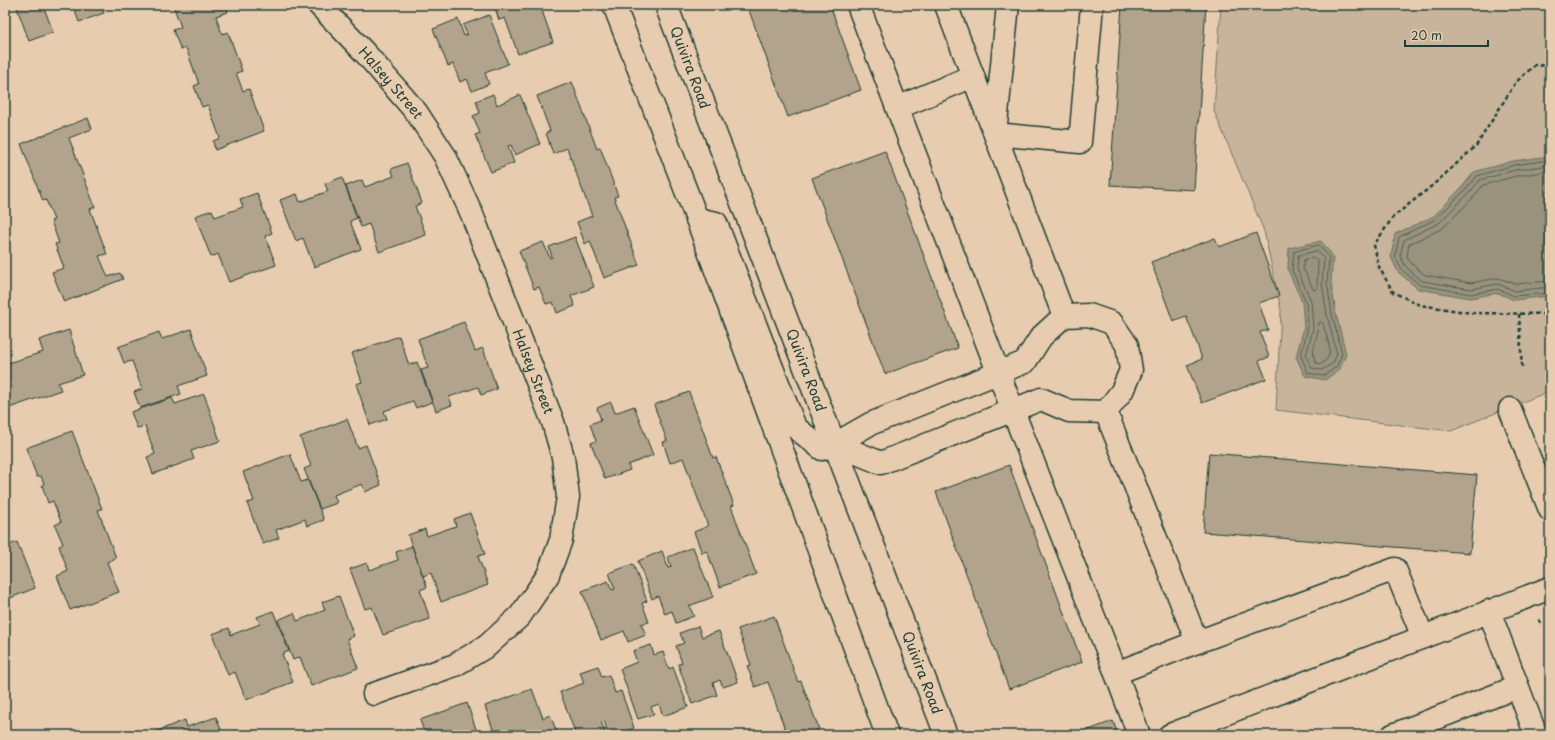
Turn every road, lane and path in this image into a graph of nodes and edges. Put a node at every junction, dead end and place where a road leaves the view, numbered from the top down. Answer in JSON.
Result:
{"nodes":[{"id":1,"x":319,"y":5,"type":"edge"},
{"id":2,"x":614,"y":5,"type":"edge"},
{"id":3,"x":666,"y":5,"type":"edge"},
{"id":4,"x":858,"y":5,"type":"edge"},
{"id":5,"x":946,"y":5,"type":"edge"},
{"id":6,"x":1008,"y":5,"type":"edge"},
{"id":7,"x":1092,"y":5,"type":"edge"},
{"id":8,"x":1550,"y":66,"type":"edge"},
{"id":9,"x":973,"y":76,"type":"junction"},
{"id":10,"x":897,"y":108,"type":"junction"},
{"id":11,"x":995,"y":134,"type":"junction"},
{"id":12,"x":697,"y":219,"type":"junction"},
{"id":13,"x":1519,"y":314,"type":"junction"},
{"id":14,"x":1550,"y":314,"type":"edge"},
{"id":15,"x":1064,"y":316,"type":"junction"},
{"id":16,"x":1522,"y":367,"type":"dead end"},
{"id":17,"x":998,"y":372,"type":"junction"},
{"id":18,"x":1510,"y":409,"type":"dead end"},
{"id":19,"x":1013,"y":411,"type":"junction"},
{"id":20,"x":1106,"y":412,"type":"junction"},
{"id":21,"x":835,"y":444,"type":"junction"},
{"id":22,"x":1550,"y":510,"type":"edge"},
{"id":23,"x":1550,"y":588,"type":"edge"},
{"id":24,"x":1489,"y":611,"type":"junction"},
{"id":25,"x":1423,"y":637,"type":"junction"},
{"id":26,"x":1197,"y":642,"type":"junction"},
{"id":27,"x":1116,"y":673,"type":"junction"},
{"id":28,"x":1517,"y":687,"type":"junction"},
{"id":29,"x":374,"y":694,"type":"dead end"},
{"id":30,"x":887,"y":735,"type":"edge"},
{"id":31,"x":946,"y":735,"type":"edge"},
{"id":32,"x":1139,"y":735,"type":"edge"},
{"id":33,"x":1170,"y":735,"type":"edge"},
{"id":34,"x":1394,"y":735,"type":"edge"},
{"id":35,"x":1536,"y":735,"type":"edge"}],
"edges":[{"from":1,"to":29,"type":"street","name":"Halsey Street"},
{"from":2,"to":12,"type":"street"},
{"from":3,"to":21,"type":"street","name":"Quivira Road"},
{"from":4,"to":10,"type":"street"},
{"from":5,"to":9,"type":"street"},
{"from":6,"to":11,"type":"street"},
{"from":7,"to":11,"type":"street"},
{"from":8,"to":13,"type":"path"},
{"from":9,"to":10,"type":"street"},
{"from":9,"to":11,"type":"street"},
{"from":10,"to":17,"type":"street"},
{"from":11,"to":15,"type":"street"},
{"from":12,"to":21,"type":"street"},
{"from":12,"to":30,"type":"street"},
{"from":13,"to":14,"type":"path"},
{"from":13,"to":16,"type":"path"},
{"from":15,"to":17,"type":"street"},
{"from":15,"to":20,"type":"street"},
{"from":17,"to":19,"type":"street"},
{"from":17,"to":21,"type":"street"},
{"from":18,"to":22,"type":"street"},
{"from":19,"to":20,"type":"street"},
{"from":19,"to":21,"type":"street"},
{"from":19,"to":27,"type":"street"},
{"from":20,"to":26,"type":"street"},
{"from":21,"to":31,"type":"street","name":"Quivira Road"},
{"from":23,"to":24,"type":"street"},
{"from":24,"to":25,"type":"street"},
{"from":24,"to":28,"type":"street"},
{"from":25,"to":26,"type":"street"},
{"from":25,"to":33,"type":"street"},
{"from":26,"to":27,"type":"street"},
{"from":27,"to":32,"type":"street"},
{"from":28,"to":34,"type":"street"},
{"from":28,"to":35,"type":"street"}]}
